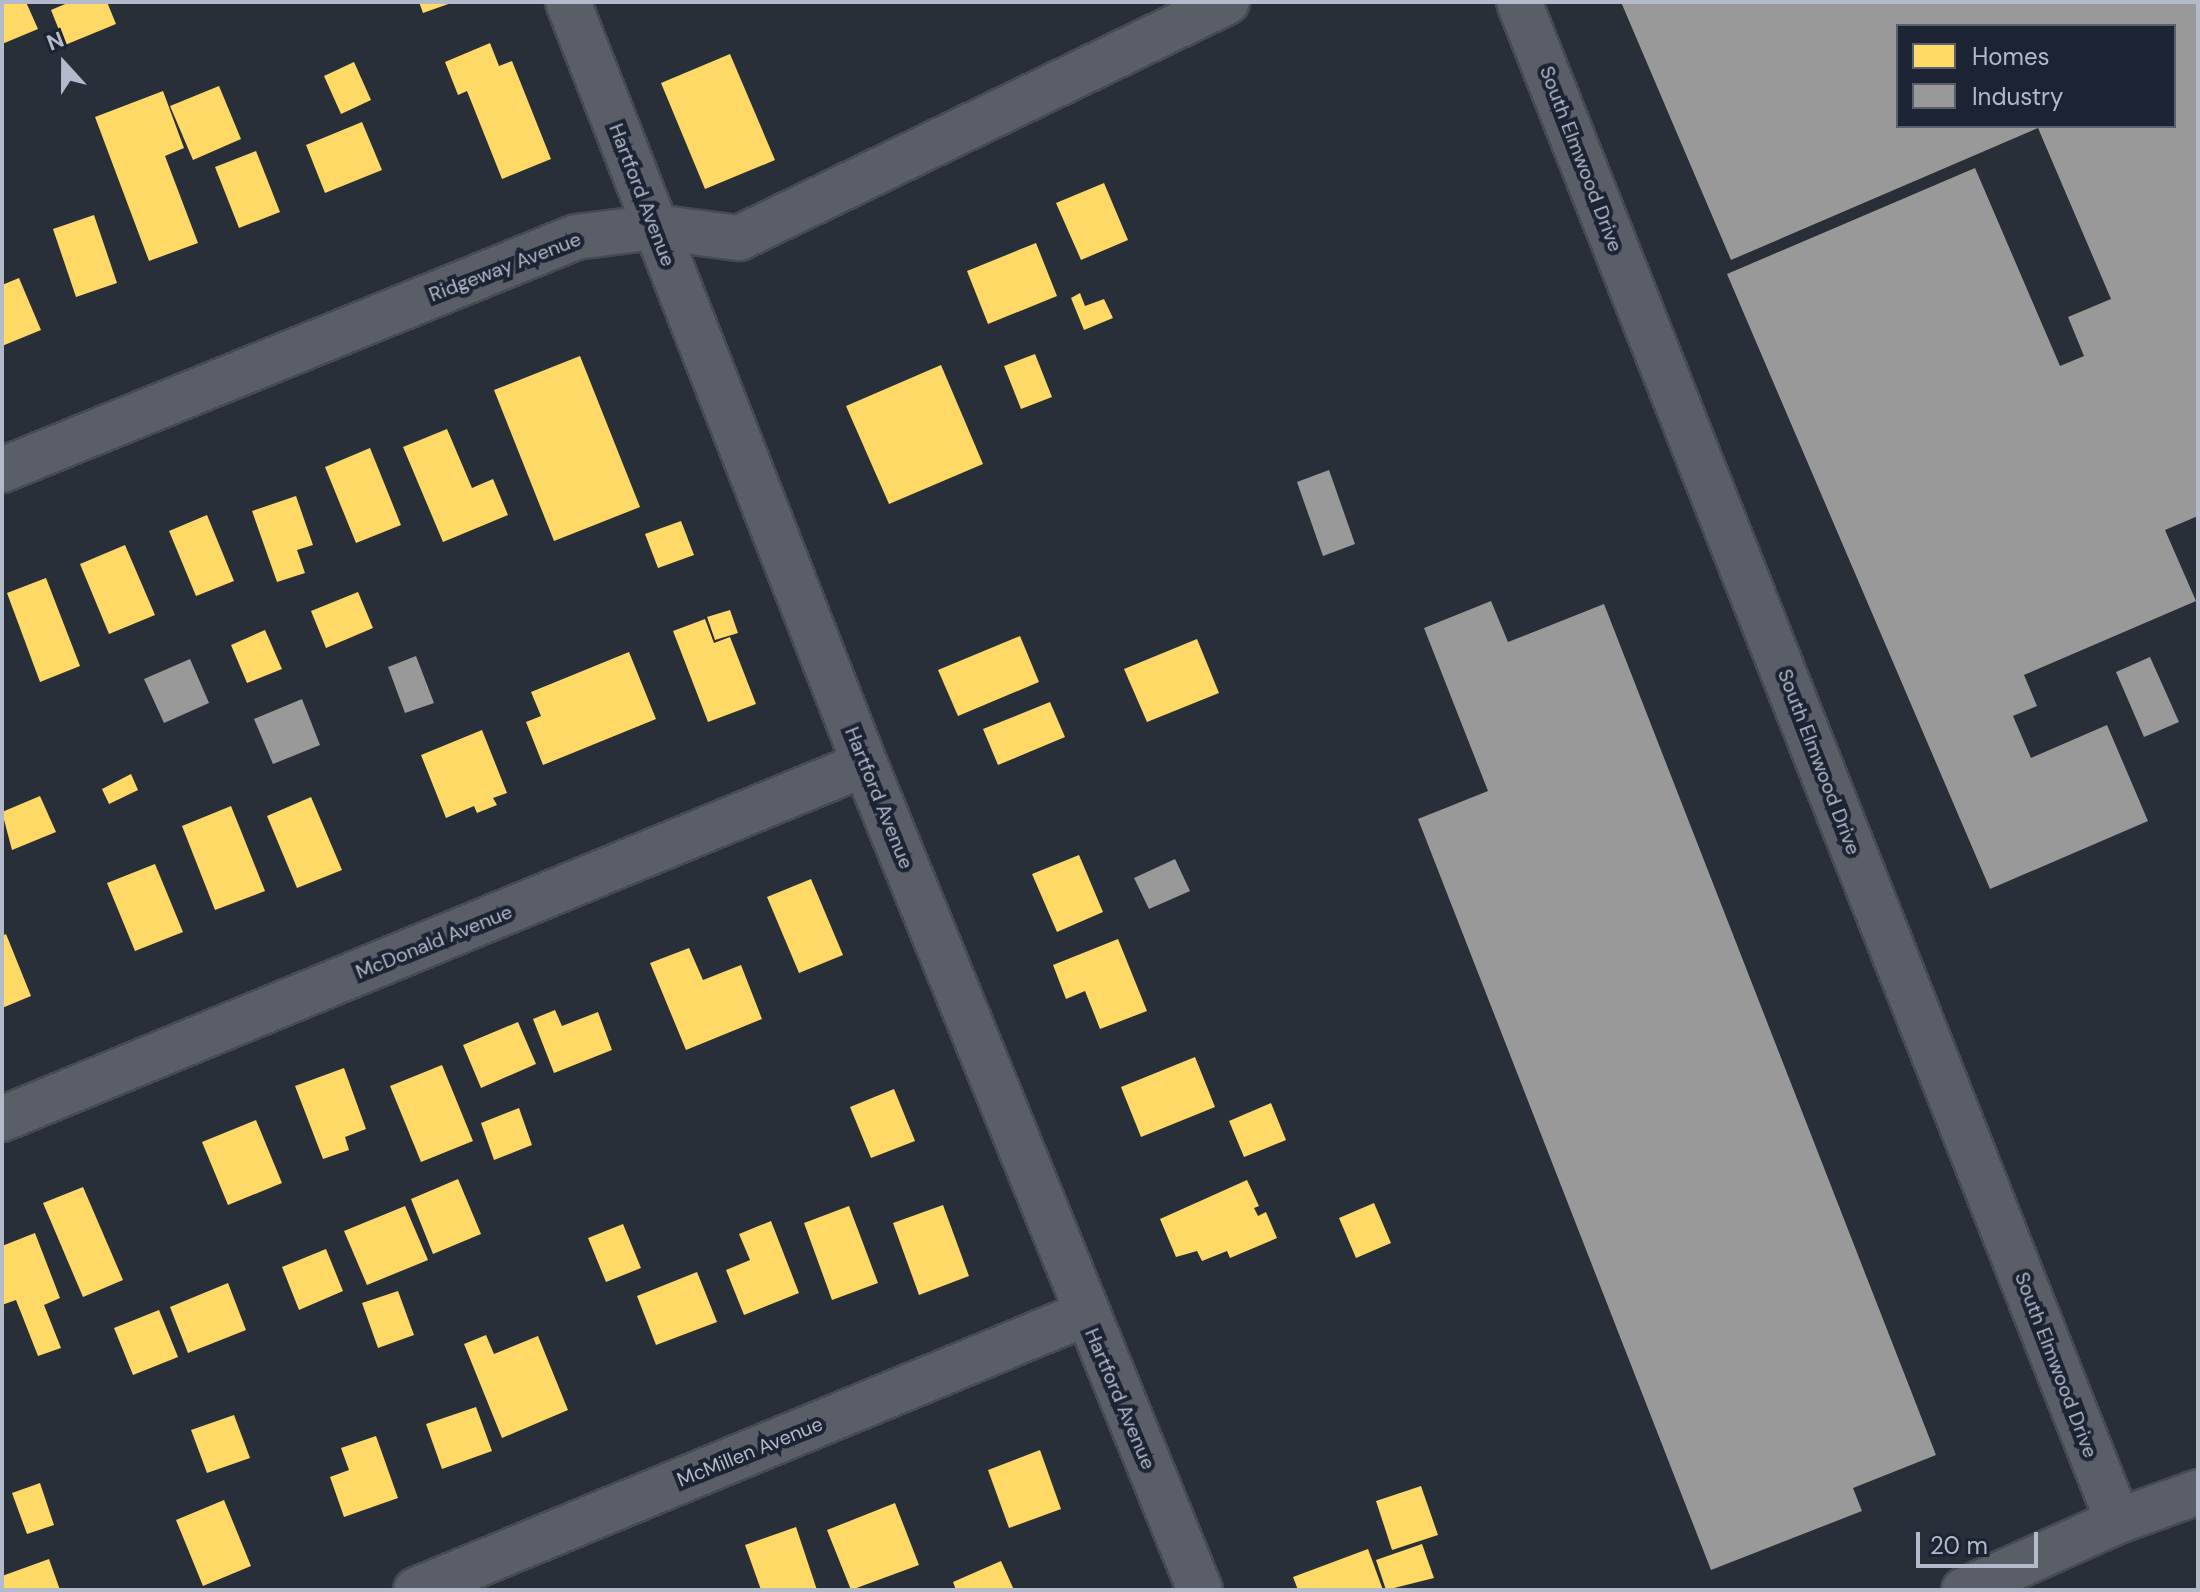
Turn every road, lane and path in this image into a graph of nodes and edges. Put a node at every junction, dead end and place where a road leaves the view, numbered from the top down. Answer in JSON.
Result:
{"nodes":[{"id":1,"x":568,"y":2,"type":"edge"},
{"id":2,"x":1227,"y":2,"type":"edge"},
{"id":3,"x":1519,"y":2,"type":"edge"},
{"id":4,"x":655,"y":227,"type":"junction"},
{"id":5,"x":2,"y":470,"type":"edge"},
{"id":6,"x":865,"y":764,"type":"junction"},
{"id":7,"x":2,"y":1119,"type":"edge"},
{"id":8,"x":1085,"y":1314,"type":"junction"},
{"id":9,"x":2198,"y":1492,"type":"edge"},
{"id":10,"x":2118,"y":1521,"type":"junction"},
{"id":11,"x":416,"y":1590,"type":"edge"},
{"id":12,"x":1200,"y":1590,"type":"edge"},
{"id":13,"x":1964,"y":1590,"type":"edge"}],
"edges":[{"from":1,"to":4,"type":"street","name":"Hartford Avenue"},
{"from":2,"to":4,"type":"street","name":"Ridgeway Avenue"},
{"from":3,"to":10,"type":"street","name":"South Elmwood Drive"},
{"from":4,"to":5,"type":"street","name":"Ridgeway Avenue"},
{"from":4,"to":6,"type":"street","name":"Hartford Avenue"},
{"from":6,"to":7,"type":"street","name":"McDonald Avenue"},
{"from":6,"to":8,"type":"street","name":"Hartford Avenue"},
{"from":8,"to":11,"type":"street","name":"McMillen Avenue"},
{"from":8,"to":12,"type":"street","name":"Hartford Avenue"},
{"from":9,"to":10,"type":"street"},
{"from":10,"to":13,"type":"street"}]}
